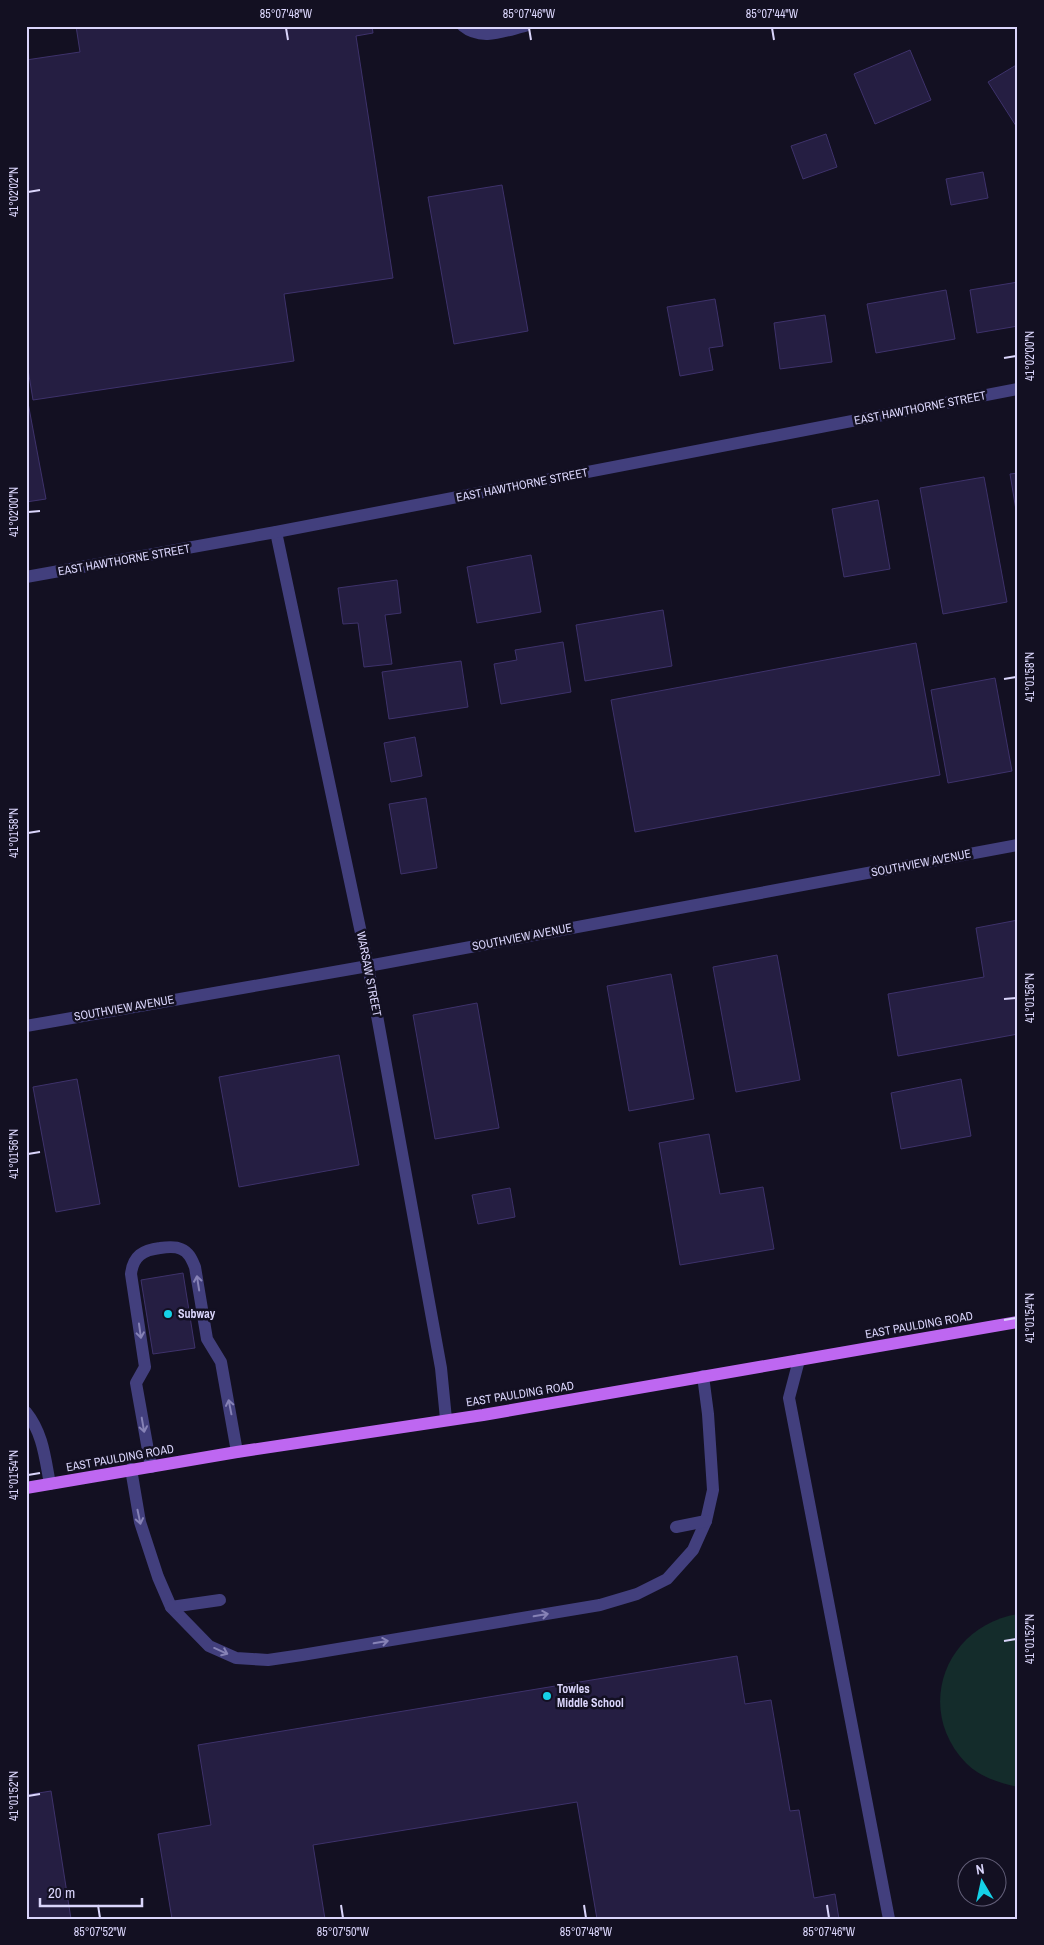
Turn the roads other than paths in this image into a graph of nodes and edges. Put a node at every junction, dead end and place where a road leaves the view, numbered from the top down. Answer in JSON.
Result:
{"nodes":[{"id":1,"x":463,"y":26,"type":"edge"},
{"id":2,"x":525,"y":26,"type":"edge"},
{"id":3,"x":1018,"y":389,"type":"edge"},
{"id":4,"x":276,"y":532,"type":"junction"},
{"id":5,"x":26,"y":577,"type":"edge"},
{"id":6,"x":1018,"y":845,"type":"edge"},
{"id":7,"x":368,"y":966,"type":"junction"},
{"id":8,"x":26,"y":1026,"type":"edge"},
{"id":9,"x":1018,"y":1322,"type":"edge"},
{"id":10,"x":799,"y":1360,"type":"junction"},
{"id":11,"x":703,"y":1376,"type":"junction"},
{"id":12,"x":26,"y":1412,"type":"edge"},
{"id":13,"x":446,"y":1420,"type":"junction"},
{"id":14,"x":237,"y":1452,"type":"junction"},
{"id":15,"x":151,"y":1467,"type":"junction"},
{"id":16,"x":131,"y":1469,"type":"junction"},
{"id":17,"x":50,"y":1484,"type":"junction"},
{"id":18,"x":26,"y":1488,"type":"edge"},
{"id":19,"x":706,"y":1521,"type":"junction"},
{"id":20,"x":676,"y":1527,"type":"dead end"},
{"id":21,"x":220,"y":1600,"type":"dead end"},
{"id":22,"x":172,"y":1607,"type":"junction"},
{"id":23,"x":889,"y":1919,"type":"edge"}],
"edges":[{"from":1,"to":2,"type":"street"},
{"from":3,"to":4,"type":"street","name":"EAST HAWTHORNE STREET"},
{"from":4,"to":5,"type":"street","name":"EAST HAWTHORNE STREET"},
{"from":4,"to":7,"type":"street","name":"WARSAW STREET"},
{"from":6,"to":7,"type":"street","name":"SOUTHVIEW AVENUE"},
{"from":7,"to":8,"type":"street","name":"SOUTHVIEW AVENUE"},
{"from":7,"to":13,"type":"street","name":"WARSAW STREET"},
{"from":9,"to":10,"type":"main road","name":"EAST PAULDING ROAD"},
{"from":10,"to":11,"type":"main road","name":"EAST PAULDING ROAD"},
{"from":10,"to":23,"type":"street"},
{"from":11,"to":13,"type":"main road","name":"EAST PAULDING ROAD"},
{"from":11,"to":19,"type":"street"},
{"from":12,"to":17,"type":"street"},
{"from":13,"to":14,"type":"main road","name":"EAST PAULDING ROAD"},
{"from":14,"to":15,"type":"main road","name":"EAST PAULDING ROAD"},
{"from":14,"to":15,"type":"street","one_way":true},
{"from":15,"to":16,"type":"main road","name":"EAST PAULDING ROAD"},
{"from":16,"to":17,"type":"main road","name":"EAST PAULDING ROAD"},
{"from":16,"to":22,"type":"street","one_way":true},
{"from":17,"to":18,"type":"main road","name":"EAST PAULDING ROAD"},
{"from":19,"to":20,"type":"street"},
{"from":22,"to":19,"type":"street","one_way":true},
{"from":21,"to":22,"type":"street"}]}
